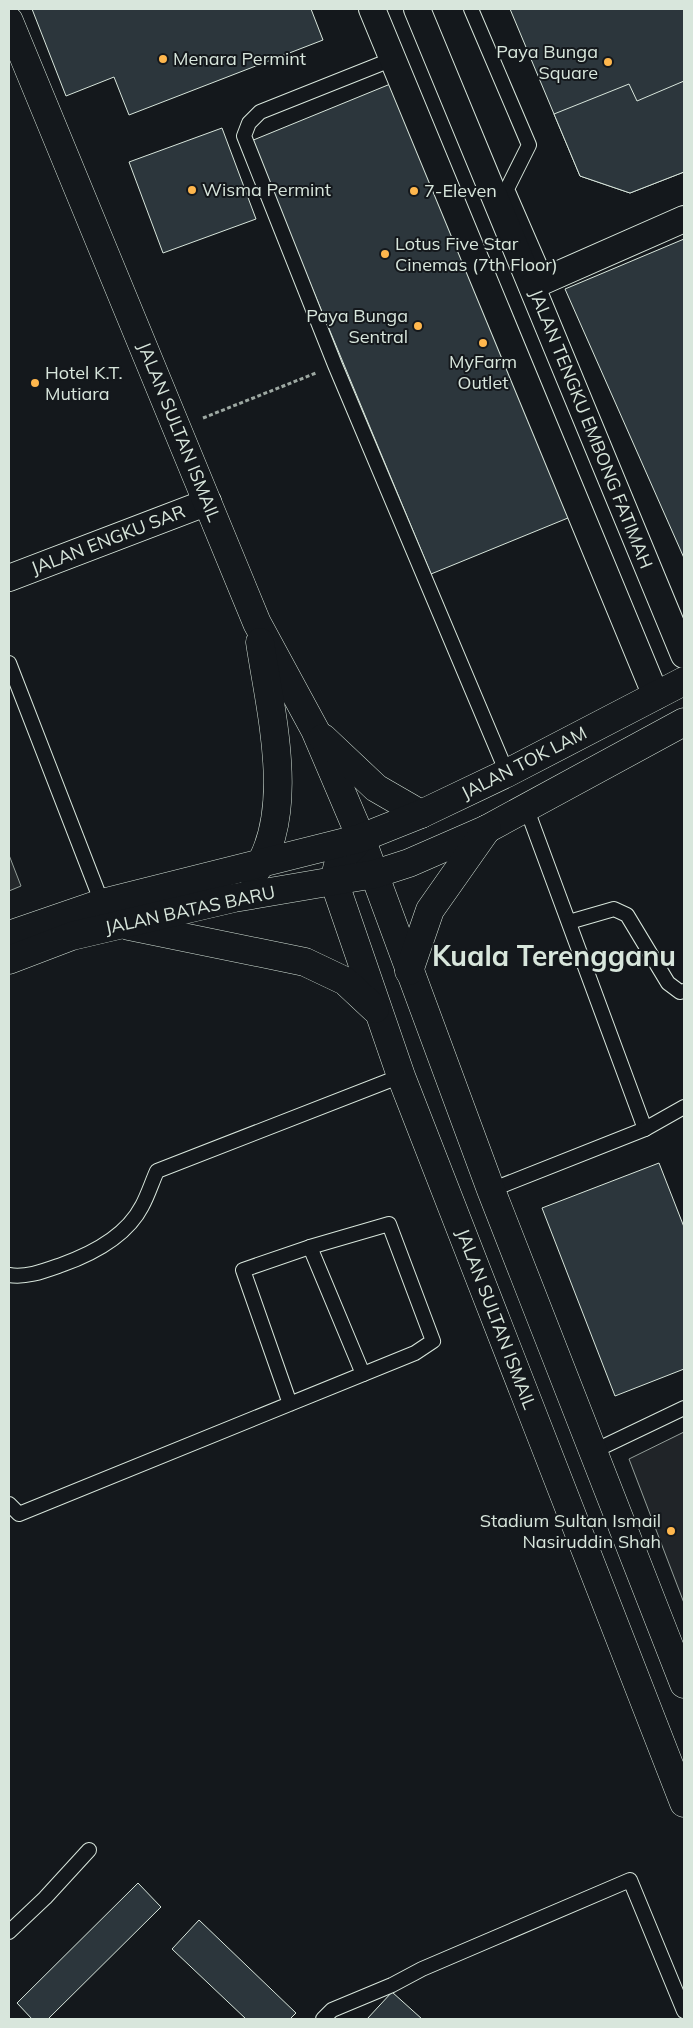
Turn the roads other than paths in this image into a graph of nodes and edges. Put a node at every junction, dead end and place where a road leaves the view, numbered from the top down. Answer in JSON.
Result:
{"nodes":[{"id":1,"x":372,"y":9,"type":"edge"},
{"id":2,"x":417,"y":9,"type":"edge"},
{"id":3,"x":470,"y":9,"type":"edge"},
{"id":4,"x":9,"y":21,"type":"edge"},
{"id":5,"x":393,"y":59,"type":"junction"},
{"id":6,"x":684,"y":219,"type":"edge"},
{"id":7,"x":539,"y":282,"type":"junction"},
{"id":8,"x":208,"y":502,"type":"junction"},
{"id":9,"x":9,"y":578,"type":"edge"},
{"id":10,"x":257,"y":623,"type":"junction"},
{"id":11,"x":684,"y":655,"type":"edge"},
{"id":12,"x":9,"y":663,"type":"edge"},
{"id":13,"x":684,"y":681,"type":"edge"},
{"id":14,"x":656,"y":696,"type":"junction"},
{"id":15,"x":684,"y":722,"type":"edge"},
{"id":16,"x":315,"y":730,"type":"junction"},
{"id":17,"x":506,"y":773,"type":"junction"},
{"id":18,"x":526,"y":807,"type":"junction"},
{"id":19,"x":421,"y":814,"type":"junction"},
{"id":20,"x":487,"y":829,"type":"junction"},
{"id":21,"x":361,"y":838,"type":"junction"},
{"id":22,"x":262,"y":863,"type":"junction"},
{"id":23,"x":375,"y":874,"type":"junction"},
{"id":24,"x":334,"y":881,"type":"junction"},
{"id":25,"x":234,"y":898,"type":"junction"},
{"id":26,"x":102,"y":903,"type":"junction"},
{"id":27,"x":569,"y":922,"type":"junction"},
{"id":28,"x":120,"y":925,"type":"junction"},
{"id":29,"x":9,"y":935,"type":"edge"},
{"id":30,"x":9,"y":960,"type":"edge"},
{"id":31,"x":409,"y":971,"type":"junction"},
{"id":32,"x":684,"y":991,"type":"edge"},
{"id":33,"x":378,"y":1011,"type":"junction"},
{"id":34,"x":401,"y":1076,"type":"junction"},
{"id":35,"x":684,"y":1107,"type":"edge"},
{"id":36,"x":645,"y":1129,"type":"junction"},
{"id":37,"x":491,"y":1190,"type":"junction"},
{"id":38,"x":310,"y":1247,"type":"junction"},
{"id":39,"x":9,"y":1276,"type":"edge"},
{"id":40,"x":362,"y":1374,"type":"junction"},
{"id":41,"x":290,"y":1404,"type":"junction"},
{"id":42,"x":684,"y":1408,"type":"edge"},
{"id":43,"x":592,"y":1452,"type":"junction"},
{"id":44,"x":9,"y":1504,"type":"edge"},
{"id":45,"x":684,"y":1684,"type":"edge"},
{"id":46,"x":684,"y":1803,"type":"edge"},
{"id":47,"x":89,"y":1850,"type":"dead end"},
{"id":48,"x":9,"y":1932,"type":"edge"},
{"id":49,"x":684,"y":2011,"type":"edge"},
{"id":50,"x":323,"y":2019,"type":"edge"}],
"edges":[{"from":1,"to":5,"type":"street"},
{"from":2,"to":7,"type":"street","name":"JALAN TENGKU EMBONG FATIMAH"},
{"from":3,"to":7,"type":"lane"},
{"from":4,"to":8,"type":"main road","name":"JALAN SULTAN ISMAIL"},
{"from":5,"to":14,"type":"street"},
{"from":5,"to":17,"type":"lane"},
{"from":6,"to":7,"type":"street"},
{"from":7,"to":11,"type":"street","name":"JALAN TENGKU EMBONG FATIMAH"},
{"from":8,"to":9,"type":"street","name":"JALAN ENGKU SAR"},
{"from":8,"to":10,"type":"main road","name":"JALAN SULTAN ISMAIL"},
{"from":10,"to":16,"type":"main road","name":"JALAN SULTAN ISMAIL"},
{"from":10,"to":22,"type":"main road"},
{"from":12,"to":26,"type":"lane"},
{"from":13,"to":14,"type":"main road","name":"JALAN TOK LAM"},
{"from":14,"to":17,"type":"main road","name":"JALAN TOK LAM"},
{"from":15,"to":18,"type":"main road"},
{"from":16,"to":19,"type":"main road"},
{"from":16,"to":21,"type":"main road","name":"JALAN SULTAN ISMAIL"},
{"from":17,"to":19,"type":"main road","name":"JALAN TOK LAM"},
{"from":18,"to":20,"type":"main road"},
{"from":18,"to":27,"type":"lane"},
{"from":19,"to":21,"type":"main road","name":"JALAN TOK LAM"},
{"from":20,"to":23,"type":"main road"},
{"from":20,"to":31,"type":"main road"},
{"from":21,"to":22,"type":"main road","name":"JALAN BATAS BARU"},
{"from":21,"to":23,"type":"main road","name":"JALAN SULTAN ISMAIL"},
{"from":21,"to":24,"type":"main road"},
{"from":22,"to":25,"type":"main road"},
{"from":22,"to":26,"type":"main road","name":"JALAN BATAS BARU"},
{"from":23,"to":24,"type":"main road","name":"JALAN BATAS BARU"},
{"from":23,"to":31,"type":"main road","name":"JALAN SULTAN ISMAIL"},
{"from":24,"to":25,"type":"main road","name":"JALAN BATAS BARU"},
{"from":24,"to":33,"type":"main road","name":"JALAN SULTAN ISMAIL"},
{"from":25,"to":28,"type":"main road","name":"JALAN BATAS BARU"},
{"from":26,"to":29,"type":"main road","name":"JALAN BATAS BARU"},
{"from":27,"to":32,"type":"lane"},
{"from":27,"to":36,"type":"lane"},
{"from":28,"to":30,"type":"main road","name":"JALAN BATAS BARU"},
{"from":28,"to":33,"type":"main road"},
{"from":31,"to":37,"type":"main road","name":"JALAN SULTAN ISMAIL"},
{"from":33,"to":34,"type":"main road","name":"JALAN SULTAN ISMAIL"},
{"from":34,"to":39,"type":"lane"},
{"from":34,"to":46,"type":"main road","name":"JALAN SULTAN ISMAIL"},
{"from":35,"to":36,"type":"lane"},
{"from":36,"to":37,"type":"lane"},
{"from":37,"to":43,"type":"main road","name":"JALAN SULTAN ISMAIL"},
{"from":38,"to":40,"type":"lane"},
{"from":38,"to":40,"type":"lane"},
{"from":38,"to":41,"type":"lane"},
{"from":40,"to":41,"type":"lane"},
{"from":41,"to":44,"type":"lane"},
{"from":42,"to":43,"type":"lane"},
{"from":43,"to":45,"type":"main road","name":"JALAN SULTAN ISMAIL"},
{"from":47,"to":48,"type":"lane"},
{"from":49,"to":50,"type":"lane"}]}
